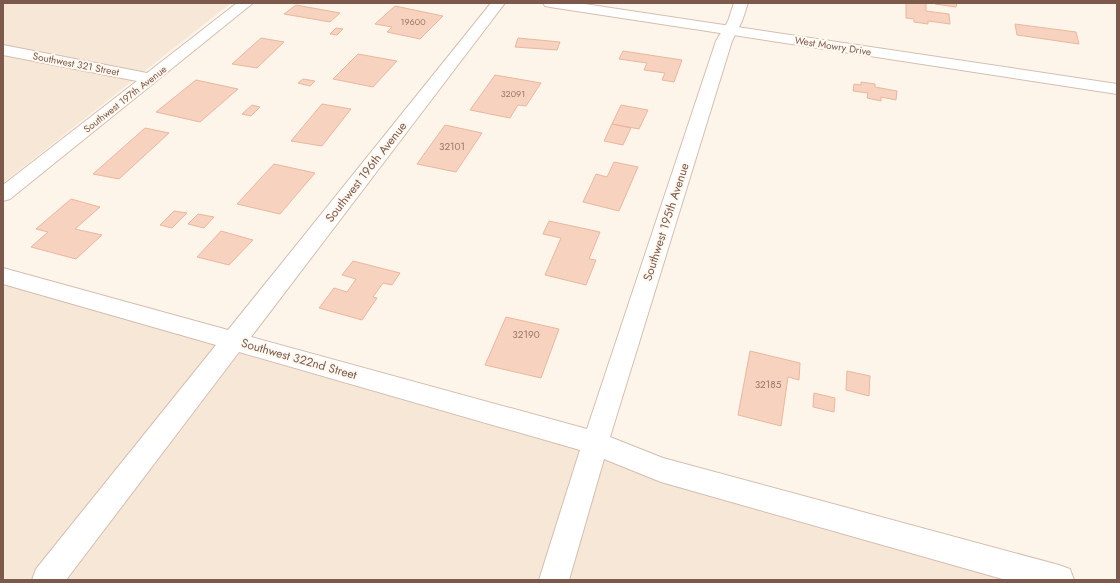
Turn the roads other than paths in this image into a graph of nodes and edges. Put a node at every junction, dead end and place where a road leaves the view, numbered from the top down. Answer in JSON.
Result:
{"nodes":[{"id":1,"x":246,"y":3,"type":"edge"},
{"id":2,"x":498,"y":3,"type":"edge"},
{"id":3,"x":550,"y":3,"type":"edge"},
{"id":4,"x":741,"y":3,"type":"edge"},
{"id":5,"x":730,"y":30,"type":"junction"},
{"id":6,"x":3,"y":50,"type":"edge"},
{"id":7,"x":150,"y":79,"type":"junction"},
{"id":8,"x":1117,"y":90,"type":"edge"},
{"id":9,"x":3,"y":195,"type":"edge"},
{"id":10,"x":3,"y":276,"type":"edge"},
{"id":11,"x":233,"y":341,"type":"junction"},
{"id":12,"x":595,"y":443,"type":"junction"},
{"id":13,"x":47,"y":580,"type":"edge"},
{"id":14,"x":554,"y":580,"type":"edge"},
{"id":15,"x":1059,"y":580,"type":"edge"}],
"edges":[{"from":1,"to":7,"type":"street","name":"Southwest 197th Avenue"},
{"from":2,"to":11,"type":"street","name":"Southwest 196th Avenue"},
{"from":3,"to":5,"type":"street","name":"West Mowry Drive"},
{"from":4,"to":5,"type":"street","name":"Southwest 195th Avenue"},
{"from":5,"to":8,"type":"street","name":"West Mowry Drive"},
{"from":5,"to":12,"type":"street","name":"Southwest 195th Avenue"},
{"from":6,"to":7,"type":"street","name":"Southwest 321 Street"},
{"from":7,"to":9,"type":"street","name":"Southwest 197th Avenue"},
{"from":10,"to":11,"type":"street","name":"Southwest 322nd Street"},
{"from":11,"to":12,"type":"street","name":"Southwest 322nd Street"},
{"from":11,"to":13,"type":"street","name":"Southwest 196th Avenue"},
{"from":12,"to":14,"type":"street","name":"Southwest 195th Avenue"},
{"from":12,"to":15,"type":"street","name":"Southwest 322nd Street"}]}
